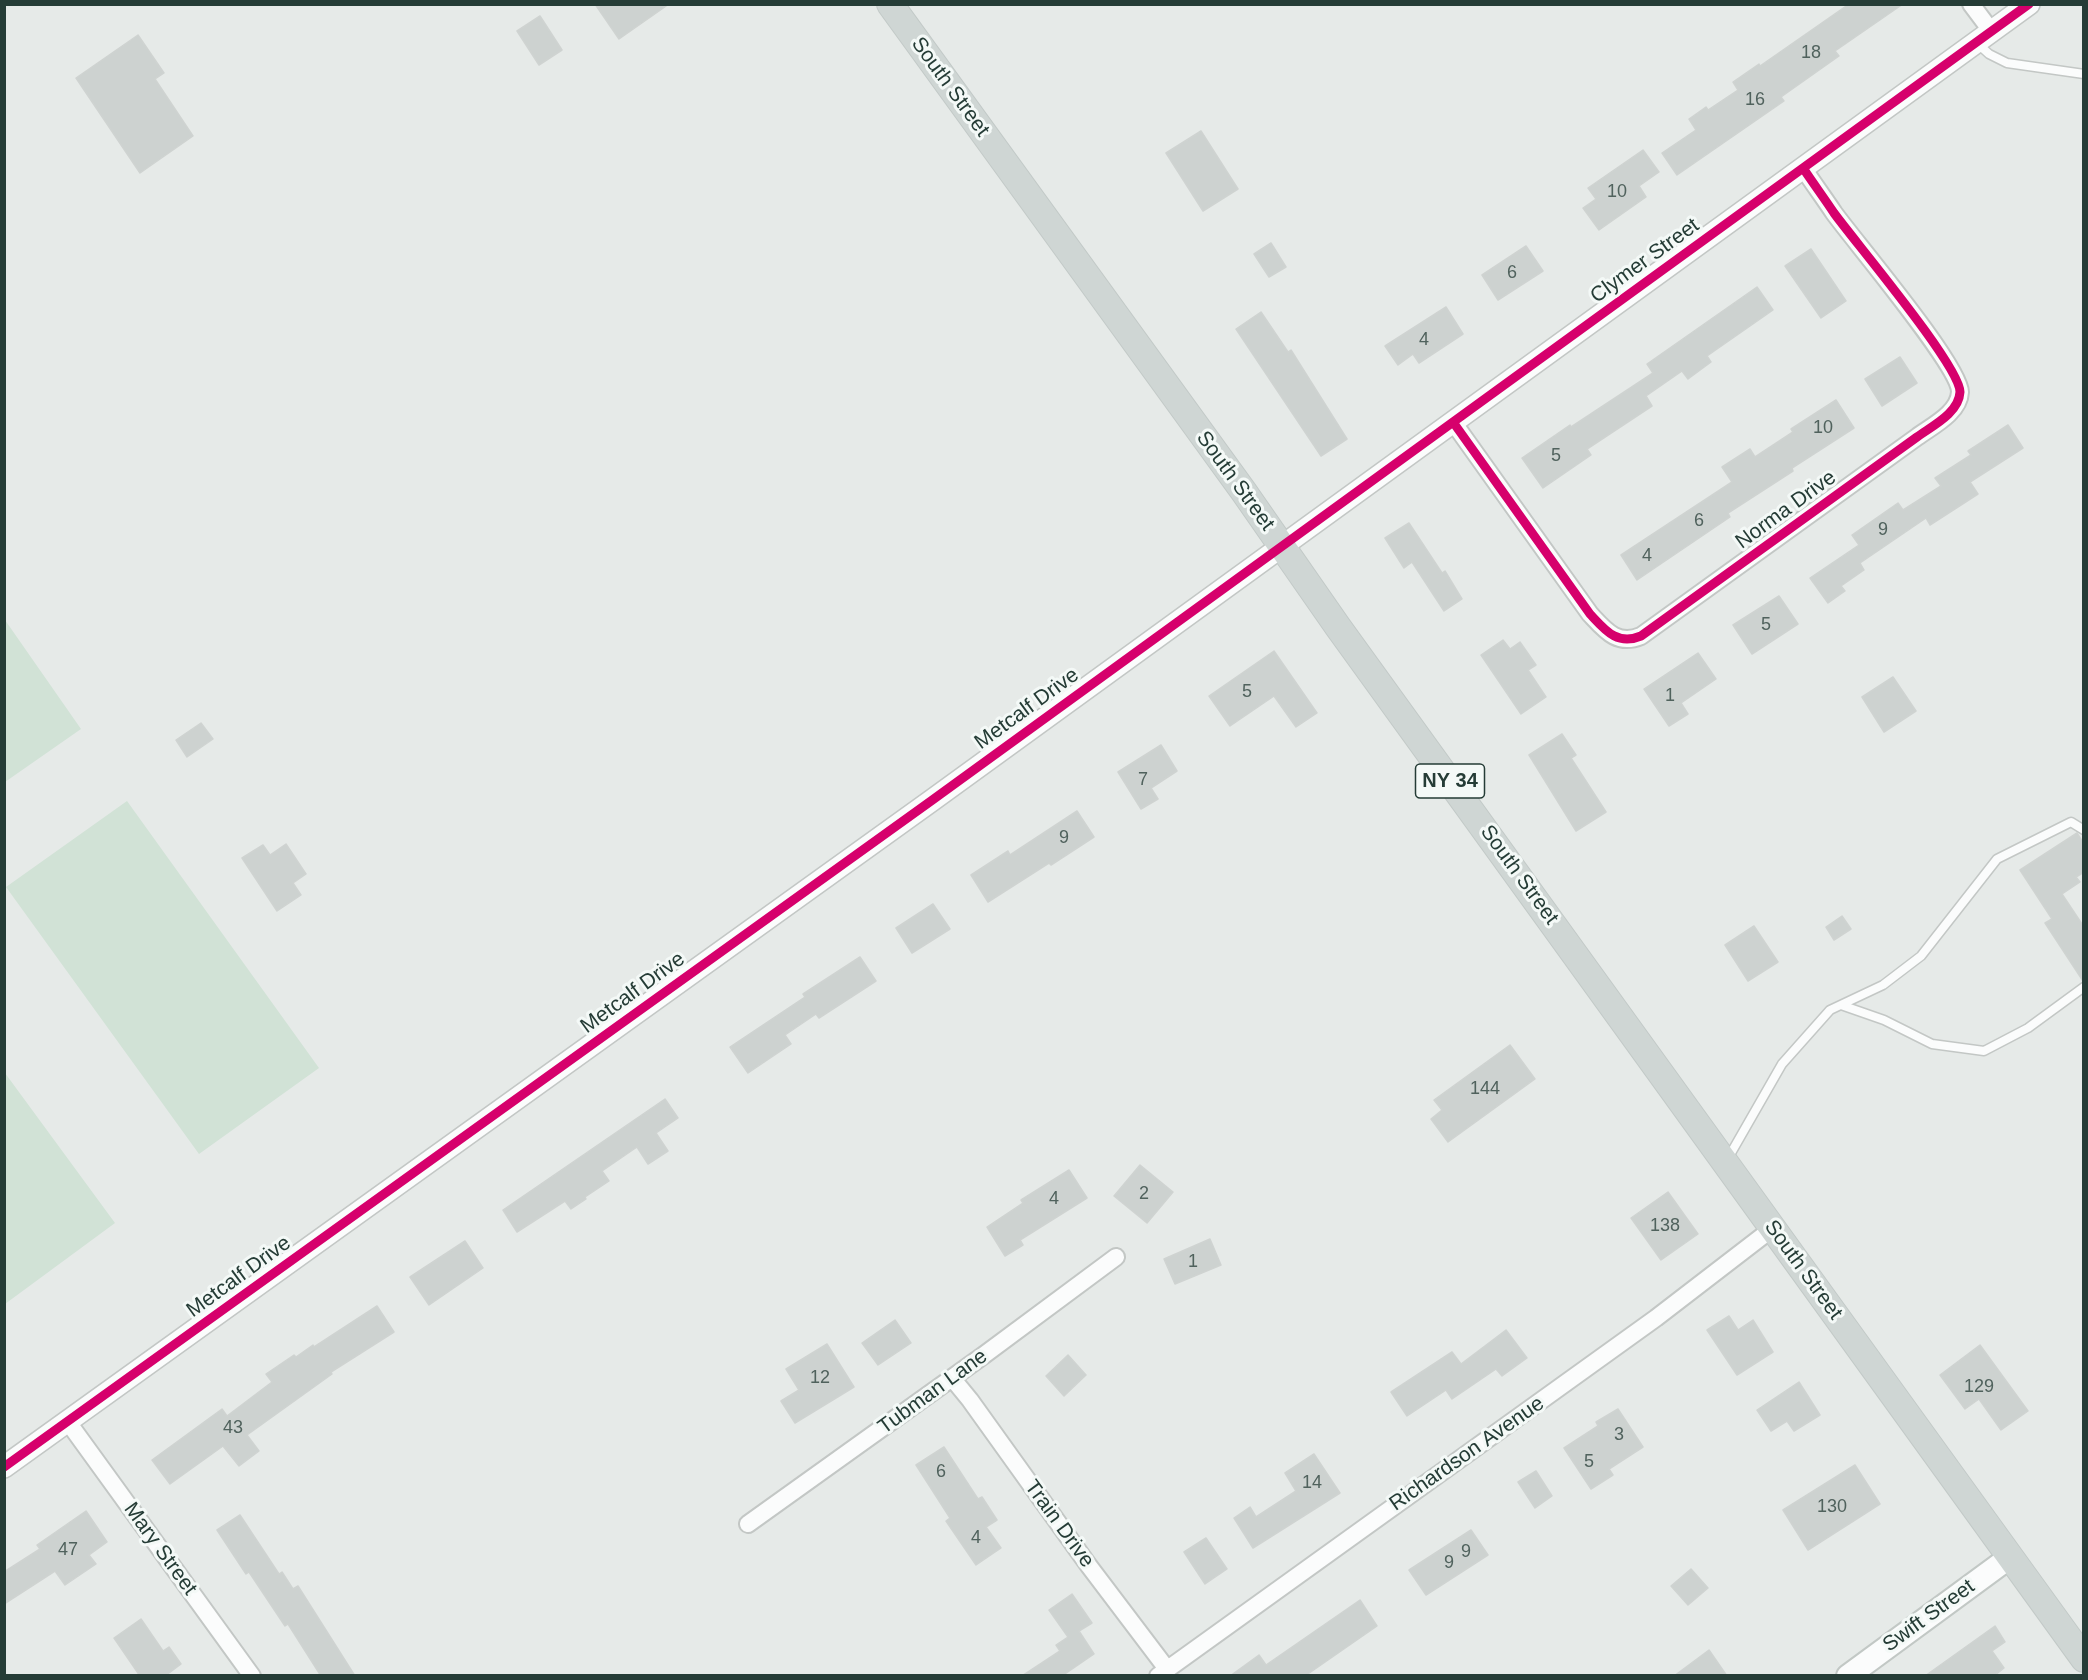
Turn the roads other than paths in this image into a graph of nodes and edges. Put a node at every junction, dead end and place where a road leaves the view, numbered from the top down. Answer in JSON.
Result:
{"nodes":[{"id":1,"x":890,"y":4,"type":"edge"},
{"id":2,"x":1971,"y":4,"type":"edge"},
{"id":3,"x":2030,"y":4,"type":"edge"},
{"id":4,"x":1984,"y":38,"type":"junction"},
{"id":5,"x":2084,"y":74,"type":"edge"},
{"id":6,"x":1803,"y":168,"type":"junction"},
{"id":7,"x":1453,"y":422,"type":"junction"},
{"id":8,"x":1281,"y":546,"type":"junction"},
{"id":9,"x":2084,"y":830,"type":"edge"},
{"id":10,"x":2084,"y":987,"type":"edge"},
{"id":11,"x":1841,"y":1005,"type":"junction"},
{"id":12,"x":1726,"y":1163,"type":"junction"},
{"id":13,"x":1773,"y":1228,"type":"junction"},
{"id":14,"x":1116,"y":1257,"type":"dead end"},
{"id":15,"x":952,"y":1378,"type":"junction"},
{"id":16,"x":68,"y":1422,"type":"junction"},
{"id":17,"x":4,"y":1467,"type":"edge"},
{"id":18,"x":748,"y":1524,"type":"dead end"},
{"id":19,"x":2010,"y":1557,"type":"junction"},
{"id":20,"x":2084,"y":1659,"type":"edge"},
{"id":21,"x":1163,"y":1672,"type":"edge"},
{"id":22,"x":252,"y":1676,"type":"edge"},
{"id":23,"x":1848,"y":1676,"type":"edge"}],
"edges":[{"from":1,"to":8,"type":"main road","name":"South Street","number":"NY 34"},
{"from":2,"to":4,"type":"street"},
{"from":3,"to":4,"type":"street","name":"Clymer Street"},
{"from":4,"to":5,"type":"lane"},
{"from":4,"to":6,"type":"street","name":"Clymer Street"},
{"from":6,"to":7,"type":"street","name":"Clymer Street"},
{"from":6,"to":7,"type":"street","name":"Norma Drive"},
{"from":7,"to":8,"type":"street","name":"Clymer Street"},
{"from":8,"to":12,"type":"main road","name":"South Street","number":"NY 34"},
{"from":8,"to":16,"type":"street","name":"Metcalf Drive"},
{"from":9,"to":11,"type":"lane"},
{"from":10,"to":11,"type":"lane"},
{"from":11,"to":12,"type":"lane"},
{"from":12,"to":13,"type":"main road","name":"South Street","number":"NY 34"},
{"from":13,"to":19,"type":"main road","name":"South Street","number":"NY 34"},
{"from":13,"to":21,"type":"street","name":"Richardson Avenue"},
{"from":14,"to":15,"type":"street","name":"Tubman Lane"},
{"from":15,"to":18,"type":"street","name":"Tubman Lane"},
{"from":15,"to":21,"type":"street","name":"Train Drive"},
{"from":16,"to":17,"type":"street","name":"Metcalf Drive"},
{"from":16,"to":22,"type":"street","name":"Mary Street"},
{"from":19,"to":20,"type":"main road","name":"South Street","number":"NY 34"},
{"from":19,"to":23,"type":"main road","name":"Swift Street"}]}
